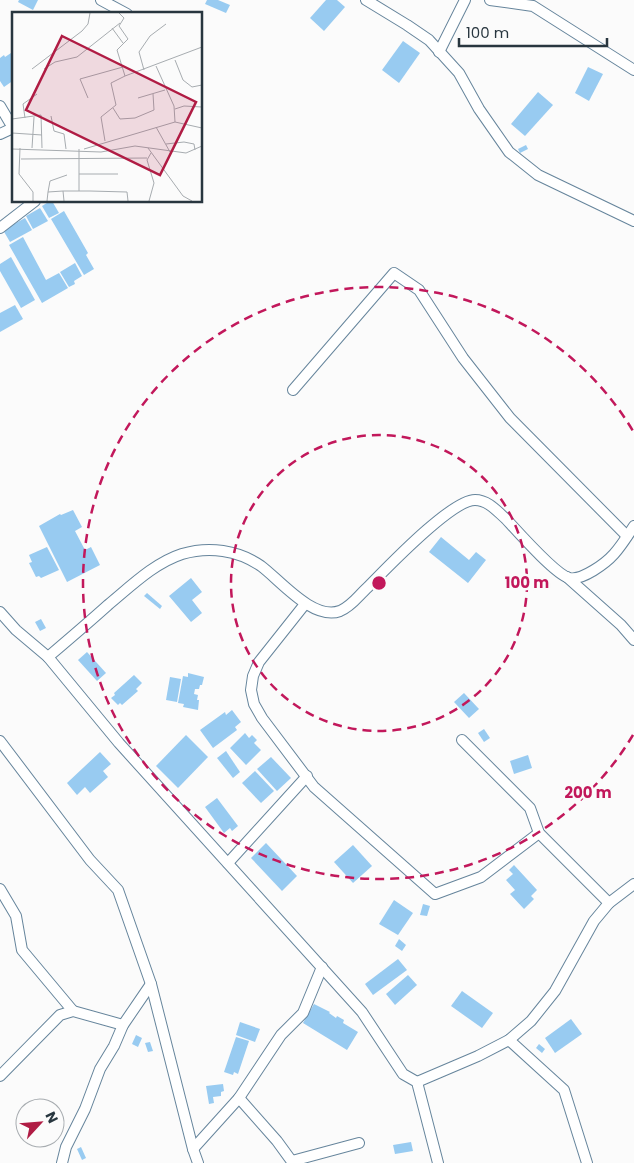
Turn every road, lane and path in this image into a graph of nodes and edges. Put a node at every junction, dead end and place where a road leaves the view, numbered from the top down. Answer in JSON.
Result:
{"nodes":[{"id":1,"x":100,"y":0,"type":"edge"},
{"id":2,"x":366,"y":0,"type":"edge"},
{"id":3,"x":465,"y":0,"type":"edge"},
{"id":4,"x":490,"y":0,"type":"edge"},
{"id":5,"x":123,"y":12,"type":"edge"},
{"id":6,"x":439,"y":52,"type":"junction"},
{"id":7,"x":634,"y":70,"type":"edge"},
{"id":8,"x":0,"y":106,"type":"edge"},
{"id":9,"x":0,"y":134,"type":"edge"},
{"id":10,"x":34,"y":202,"type":"edge"},
{"id":11,"x":634,"y":221,"type":"edge"},
{"id":12,"x":0,"y":228,"type":"edge"},
{"id":13,"x":293,"y":390,"type":"dead end"},
{"id":14,"x":634,"y":526,"type":"edge"},
{"id":15,"x":626,"y":536,"type":"junction"},
{"id":16,"x":567,"y":577,"type":"junction"},
{"id":17,"x":306,"y":604,"type":"junction"},
{"id":18,"x":0,"y":612,"type":"edge"},
{"id":19,"x":634,"y":640,"type":"edge"},
{"id":20,"x":48,"y":657,"type":"junction"},
{"id":21,"x":462,"y":740,"type":"dead end"},
{"id":22,"x":0,"y":741,"type":"edge"},
{"id":23,"x":307,"y":776,"type":"junction"},
{"id":24,"x":539,"y":833,"type":"junction"},
{"id":25,"x":228,"y":863,"type":"junction"},
{"id":26,"x":634,"y":884,"type":"edge"},
{"id":27,"x":0,"y":888,"type":"edge"},
{"id":28,"x":609,"y":903,"type":"junction"},
{"id":29,"x":322,"y":967,"type":"junction"},
{"id":30,"x":151,"y":984,"type":"junction"},
{"id":31,"x":73,"y":1012,"type":"junction"},
{"id":32,"x":123,"y":1025,"type":"junction"},
{"id":33,"x":509,"y":1040,"type":"junction"},
{"id":34,"x":0,"y":1076,"type":"edge"},
{"id":35,"x":417,"y":1082,"type":"junction"},
{"id":36,"x":239,"y":1098,"type":"junction"},
{"id":37,"x":358,"y":1143,"type":"dead end"},
{"id":38,"x":193,"y":1149,"type":"junction"},
{"id":39,"x":293,"y":1162,"type":"edge"},
{"id":40,"x":62,"y":1163,"type":"edge"},
{"id":41,"x":198,"y":1163,"type":"edge"},
{"id":42,"x":438,"y":1163,"type":"edge"},
{"id":43,"x":587,"y":1163,"type":"edge"}],
"edges":[{"from":1,"to":5,"type":"street"},
{"from":2,"to":6,"type":"street"},
{"from":3,"to":6,"type":"street"},
{"from":4,"to":7,"type":"street"},
{"from":6,"to":11,"type":"street"},
{"from":8,"to":9,"type":"street"},
{"from":10,"to":12,"type":"street"},
{"from":13,"to":15,"type":"street"},
{"from":14,"to":15,"type":"street"},
{"from":15,"to":16,"type":"street"},
{"from":16,"to":17,"type":"street"},
{"from":16,"to":19,"type":"street"},
{"from":17,"to":20,"type":"street"},
{"from":17,"to":23,"type":"street"},
{"from":18,"to":20,"type":"street"},
{"from":20,"to":25,"type":"street"},
{"from":21,"to":24,"type":"street"},
{"from":22,"to":30,"type":"street"},
{"from":23,"to":24,"type":"street"},
{"from":23,"to":25,"type":"street"},
{"from":24,"to":28,"type":"street"},
{"from":25,"to":29,"type":"street"},
{"from":26,"to":28,"type":"street"},
{"from":27,"to":31,"type":"street"},
{"from":28,"to":33,"type":"street"},
{"from":29,"to":35,"type":"street"},
{"from":29,"to":36,"type":"street"},
{"from":30,"to":32,"type":"street"},
{"from":30,"to":38,"type":"street"},
{"from":31,"to":32,"type":"street"},
{"from":31,"to":34,"type":"street"},
{"from":32,"to":40,"type":"street"},
{"from":33,"to":35,"type":"street"},
{"from":33,"to":43,"type":"street"},
{"from":35,"to":42,"type":"street"},
{"from":36,"to":38,"type":"street"},
{"from":36,"to":39,"type":"street"},
{"from":37,"to":39,"type":"street"},
{"from":38,"to":41,"type":"street"}]}
